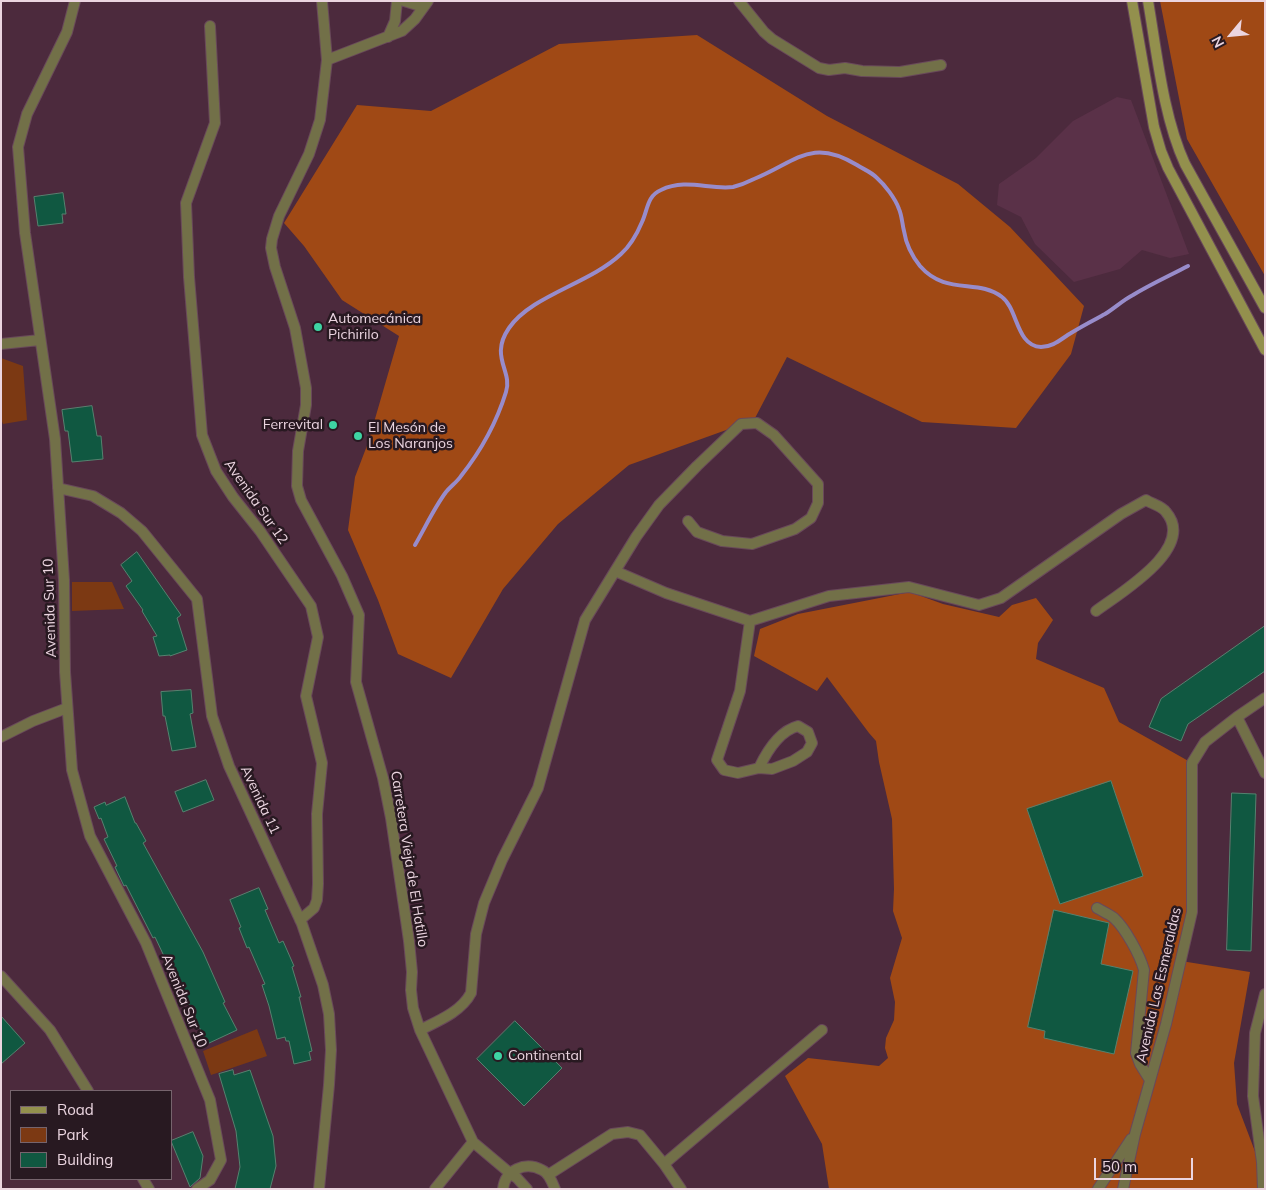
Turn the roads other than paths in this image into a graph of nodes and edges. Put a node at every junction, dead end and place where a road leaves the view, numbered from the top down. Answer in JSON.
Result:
{"nodes":[{"id":1,"x":75,"y":1,"type":"edge"},
{"id":2,"x":322,"y":1,"type":"edge"},
{"id":3,"x":397,"y":1,"type":"edge"},
{"id":4,"x":404,"y":1,"type":"edge"},
{"id":5,"x":427,"y":1,"type":"edge"},
{"id":6,"x":739,"y":1,"type":"edge"},
{"id":7,"x":1132,"y":1,"type":"edge"},
{"id":8,"x":1148,"y":1,"type":"edge"},
{"id":9,"x":210,"y":26,"type":"dead end"},
{"id":10,"x":388,"y":37,"type":"junction"},
{"id":11,"x":327,"y":60,"type":"junction"},
{"id":12,"x":941,"y":65,"type":"dead end"},
{"id":13,"x":1265,"y":308,"type":"edge"},
{"id":14,"x":40,"y":340,"type":"junction"},
{"id":15,"x":1,"y":344,"type":"edge"},
{"id":16,"x":1265,"y":350,"type":"edge"},
{"id":17,"x":58,"y":488,"type":"junction"},
{"id":18,"x":688,"y":521,"type":"dead end"},
{"id":19,"x":615,"y":571,"type":"junction"},
{"id":20,"x":1096,"y":611,"type":"dead end"},
{"id":21,"x":750,"y":621,"type":"junction"},
{"id":22,"x":1265,"y":698,"type":"edge"},
{"id":23,"x":68,"y":708,"type":"junction"},
{"id":24,"x":1237,"y":717,"type":"junction"},
{"id":25,"x":1,"y":737,"type":"edge"},
{"id":26,"x":759,"y":768,"type":"junction"},
{"id":27,"x":1265,"y":773,"type":"edge"},
{"id":28,"x":1096,"y":908,"type":"dead end"},
{"id":29,"x":300,"y":920,"type":"junction"},
{"id":30,"x":1,"y":976,"type":"edge"},
{"id":31,"x":1265,"y":994,"type":"edge"},
{"id":32,"x":420,"y":1030,"type":"junction"},
{"id":33,"x":822,"y":1030,"type":"dead end"},
{"id":34,"x":1150,"y":1080,"type":"junction"},
{"id":35,"x":87,"y":1090,"type":"edge"},
{"id":36,"x":1135,"y":1134,"type":"junction"},
{"id":37,"x":474,"y":1142,"type":"junction"},
{"id":38,"x":664,"y":1164,"type":"junction"},
{"id":39,"x":511,"y":1174,"type":"junction"},
{"id":40,"x":548,"y":1175,"type":"junction"},
{"id":41,"x":554,"y":1188,"type":"edge"},
{"id":42,"x":198,"y":1189,"type":"edge"},
{"id":43,"x":319,"y":1189,"type":"edge"},
{"id":44,"x":435,"y":1189,"type":"edge"},
{"id":45,"x":503,"y":1189,"type":"edge"},
{"id":46,"x":526,"y":1189,"type":"edge"},
{"id":47,"x":681,"y":1189,"type":"edge"},
{"id":48,"x":1098,"y":1189,"type":"edge"},
{"id":49,"x":1123,"y":1189,"type":"edge"},
{"id":50,"x":1263,"y":1189,"type":"edge"}],
"edges":[{"from":1,"to":14,"type":"street","name":"Avenida Sur 10"},
{"from":2,"to":11,"type":"street","name":"Carretera Vieja de El Hatillo"},
{"from":3,"to":10,"type":"street"},
{"from":4,"to":5,"type":"street"},
{"from":5,"to":10,"type":"street"},
{"from":6,"to":12,"type":"street"},
{"from":7,"to":16,"type":"main road"},
{"from":8,"to":13,"type":"main road"},
{"from":9,"to":29,"type":"street","name":"Avenida Sur 12"},
{"from":10,"to":11,"type":"street"},
{"from":11,"to":32,"type":"street","name":"Carretera Vieja de El Hatillo"},
{"from":14,"to":15,"type":"street"},
{"from":14,"to":17,"type":"street","name":"Avenida Sur 10"},
{"from":17,"to":23,"type":"street","name":"Avenida Sur 10"},
{"from":17,"to":29,"type":"street","name":"Avenida 11"},
{"from":18,"to":19,"type":"street"},
{"from":19,"to":21,"type":"street"},
{"from":19,"to":32,"type":"street"},
{"from":20,"to":21,"type":"street"},
{"from":21,"to":26,"type":"street"},
{"from":22,"to":24,"type":"street","name":"Avenida Las Esmeraldas"},
{"from":23,"to":25,"type":"street"},
{"from":23,"to":42,"type":"street","name":"Avenida Sur 10"},
{"from":24,"to":27,"type":"street"},
{"from":24,"to":34,"type":"street","name":"Avenida Las Esmeraldas"},
{"from":26,"to":26,"type":"street"},
{"from":28,"to":34,"type":"street"},
{"from":29,"to":43,"type":"street","name":"Avenida 11"},
{"from":30,"to":35,"type":"street"},
{"from":31,"to":50,"type":"street"},
{"from":32,"to":37,"type":"street","name":"Carretera Vieja de El Hatillo"},
{"from":33,"to":38,"type":"street"},
{"from":34,"to":36,"type":"street","name":"Avenida Las Esmeraldas"},
{"from":36,"to":48,"type":"street"},
{"from":36,"to":49,"type":"street","name":"Avenida Las Esmeraldas"},
{"from":37,"to":39,"type":"street"},
{"from":37,"to":44,"type":"street"},
{"from":38,"to":40,"type":"street"},
{"from":38,"to":47,"type":"street"},
{"from":39,"to":40,"type":"street"},
{"from":39,"to":45,"type":"street"},
{"from":39,"to":46,"type":"street"},
{"from":40,"to":41,"type":"street"}]}
